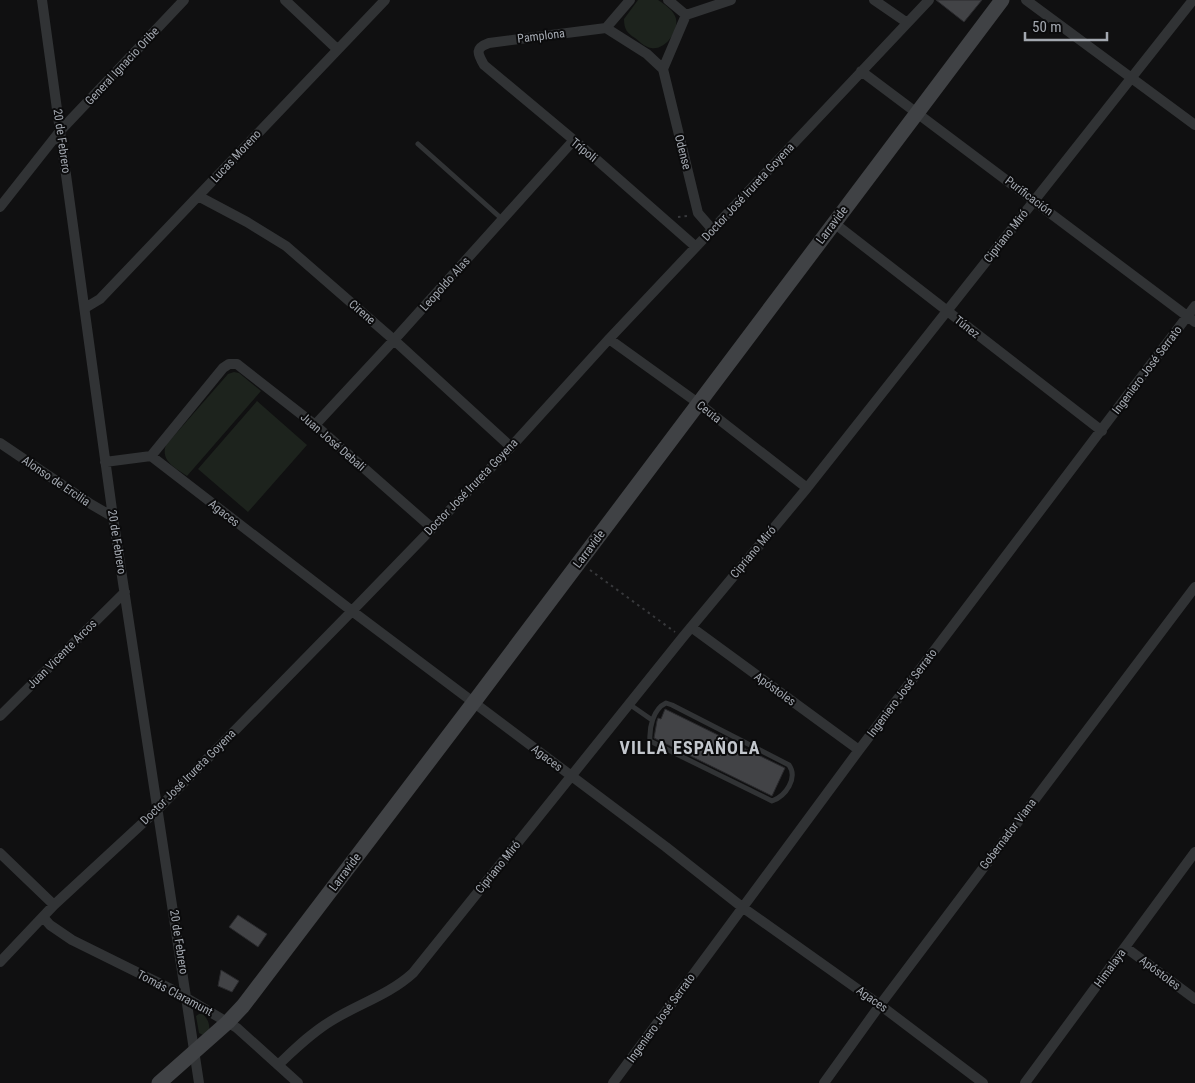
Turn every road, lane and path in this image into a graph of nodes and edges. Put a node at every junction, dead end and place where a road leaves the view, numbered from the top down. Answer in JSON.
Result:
{"nodes":[{"id":1,"x":42,"y":0,"type":"edge"},
{"id":2,"x":184,"y":0,"type":"edge"},
{"id":3,"x":285,"y":0,"type":"edge"},
{"id":4,"x":385,"y":0,"type":"edge"},
{"id":5,"x":630,"y":0,"type":"edge"},
{"id":6,"x":668,"y":0,"type":"edge"},
{"id":7,"x":731,"y":0,"type":"edge"},
{"id":8,"x":874,"y":0,"type":"edge"},
{"id":9,"x":929,"y":0,"type":"edge"},
{"id":10,"x":1002,"y":0,"type":"edge"},
{"id":11,"x":1026,"y":0,"type":"edge"},
{"id":12,"x":1193,"y":0,"type":"edge"},
{"id":13,"x":686,"y":15,"type":"junction"},
{"id":14,"x":906,"y":22,"type":"junction"},
{"id":15,"x":606,"y":28,"type":"junction"},
{"id":16,"x":337,"y":49,"type":"junction"},
{"id":17,"x":479,"y":49,"type":"joint"},
{"id":18,"x":663,"y":69,"type":"junction"},
{"id":19,"x":861,"y":71,"type":"junction"},
{"id":20,"x":1131,"y":78,"type":"junction"},
{"id":21,"x":917,"y":114,"type":"junction"},
{"id":22,"x":1195,"y":125,"type":"edge"},
{"id":23,"x":60,"y":131,"type":"junction"},
{"id":24,"x":574,"y":141,"type":"junction"},
{"id":25,"x":418,"y":144,"type":"dead end"},
{"id":26,"x":198,"y":196,"type":"junction"},
{"id":27,"x":1035,"y":200,"type":"junction"},
{"id":28,"x":0,"y":207,"type":"edge"},
{"id":29,"x":698,"y":213,"type":"junction"},
{"id":30,"x":663,"y":217,"type":"junction"},
{"id":31,"x":502,"y":219,"type":"junction"},
{"id":32,"x":834,"y":223,"type":"junction"},
{"id":33,"x":712,"y":229,"type":"junction"},
{"id":34,"x":696,"y":247,"type":"junction"},
{"id":35,"x":1195,"y":306,"type":"edge"},
{"id":36,"x":85,"y":308,"type":"junction"},
{"id":37,"x":947,"y":311,"type":"junction"},
{"id":38,"x":1191,"y":319,"type":"edge"},
{"id":39,"x":609,"y":339,"type":"junction"},
{"id":40,"x":394,"y":340,"type":"junction"},
{"id":41,"x":698,"y":404,"type":"junction"},
{"id":42,"x":315,"y":425,"type":"junction"},
{"id":43,"x":1102,"y":431,"type":"junction"},
{"id":44,"x":0,"y":443,"type":"edge"},
{"id":45,"x":510,"y":447,"type":"junction"},
{"id":46,"x":151,"y":456,"type":"junction"},
{"id":47,"x":105,"y":462,"type":"junction"},
{"id":48,"x":807,"y":488,"type":"junction"},
{"id":49,"x":113,"y":517,"type":"junction"},
{"id":50,"x":432,"y":528,"type":"junction"},
{"id":51,"x":579,"y":562,"type":"junction"},
{"id":52,"x":1195,"y":586,"type":"edge"},
{"id":53,"x":125,"y":592,"type":"junction"},
{"id":54,"x":352,"y":611,"type":"junction"},
{"id":55,"x":691,"y":627,"type":"junction"},
{"id":56,"x":683,"y":637,"type":"junction"},
{"id":57,"x":474,"y":702,"type":"junction"},
{"id":58,"x":629,"y":704,"type":"junction"},
{"id":59,"x":0,"y":716,"type":"edge"},
{"id":60,"x":652,"y":720,"type":"junction"},
{"id":61,"x":859,"y":750,"type":"junction"},
{"id":62,"x":571,"y":776,"type":"junction"},
{"id":63,"x":158,"y":809,"type":"junction"},
{"id":64,"x":1195,"y":852,"type":"edge"},
{"id":65,"x":0,"y":853,"type":"edge"},
{"id":66,"x":54,"y":905,"type":"junction"},
{"id":67,"x":742,"y":907,"type":"junction"},
{"id":68,"x":43,"y":917,"type":"junction"},
{"id":69,"x":1126,"y":947,"type":"junction"},
{"id":70,"x":0,"y":962,"type":"edge"},
{"id":71,"x":187,"y":998,"type":"junction"},
{"id":72,"x":1195,"y":999,"type":"edge"},
{"id":73,"x":880,"y":1005,"type":"junction"},
{"id":74,"x":228,"y":1022,"type":"junction"},
{"id":75,"x":194,"y":1052,"type":"junction"},
{"id":76,"x":278,"y":1066,"type":"junction"},
{"id":77,"x":615,"y":1080,"type":"edge"},
{"id":78,"x":159,"y":1083,"type":"edge"},
{"id":79,"x":199,"y":1083,"type":"edge"},
{"id":80,"x":298,"y":1083,"type":"edge"},
{"id":81,"x":626,"y":1083,"type":"edge"},
{"id":82,"x":824,"y":1083,"type":"edge"},
{"id":83,"x":983,"y":1083,"type":"edge"},
{"id":84,"x":1025,"y":1083,"type":"edge"}],
"edges":[{"from":1,"to":23,"type":"street","name":"20 de Febrero"},
{"from":2,"to":23,"type":"street","name":"General Ignacio Oribe"},
{"from":3,"to":16,"type":"street"},
{"from":4,"to":16,"type":"street","name":"Lucas Moreno"},
{"from":5,"to":15,"type":"street"},
{"from":6,"to":13,"type":"street"},
{"from":7,"to":13,"type":"street"},
{"from":8,"to":14,"type":"street"},
{"from":9,"to":14,"type":"street","name":"Doctor José Irureta Goyena"},
{"from":10,"to":21,"type":"street","name":"Larravide"},
{"from":11,"to":20,"type":"street"},
{"from":12,"to":20,"type":"street","name":"Cipriano Miró"},
{"from":13,"to":18,"type":"street"},
{"from":14,"to":19,"type":"street","name":"Doctor José Irureta Goyena"},
{"from":15,"to":17,"type":"street","name":"Pamplona"},
{"from":15,"to":18,"type":"street"},
{"from":16,"to":26,"type":"street","name":"Lucas Moreno"},
{"from":17,"to":24,"type":"street","name":"Trípoli"},
{"from":18,"to":29,"type":"street","name":"Odense"},
{"from":19,"to":21,"type":"street","name":"Purificación"},
{"from":19,"to":33,"type":"street","name":"Doctor José Irureta Goyena"},
{"from":20,"to":22,"type":"street"},
{"from":20,"to":27,"type":"street","name":"Cipriano Miró"},
{"from":21,"to":27,"type":"street","name":"Purificación"},
{"from":21,"to":32,"type":"street","name":"Larravide"},
{"from":23,"to":28,"type":"street","name":"General Ignacio Oribe"},
{"from":23,"to":36,"type":"street","name":"20 de Febrero"},
{"from":24,"to":30,"type":"street","name":"Trípoli"},
{"from":24,"to":31,"type":"street","name":"Leopoldo Alas"},
{"from":25,"to":31,"type":"lane"},
{"from":26,"to":36,"type":"street","name":"Lucas Moreno"},
{"from":26,"to":40,"type":"street","name":"Cirene"},
{"from":27,"to":37,"type":"street","name":"Cipriano Miró"},
{"from":27,"to":38,"type":"street","name":"Purificación"},
{"from":29,"to":30,"type":"path"},
{"from":29,"to":33,"type":"street","name":"Odense"},
{"from":30,"to":34,"type":"street","name":"Trípoli"},
{"from":31,"to":40,"type":"street","name":"Leopoldo Alas"},
{"from":32,"to":37,"type":"street","name":"Túnez"},
{"from":32,"to":41,"type":"street","name":"Larravide"},
{"from":33,"to":34,"type":"street","name":"Doctor José Irureta Goyena"},
{"from":34,"to":39,"type":"street","name":"Doctor José Irureta Goyena"},
{"from":35,"to":38,"type":"street","name":"Ingeniero José Serrato"},
{"from":36,"to":47,"type":"street","name":"20 de Febrero"},
{"from":37,"to":43,"type":"street","name":"Túnez"},
{"from":37,"to":48,"type":"street","name":"Cipriano Miró"},
{"from":38,"to":43,"type":"street","name":"Ingeniero José Serrato"},
{"from":39,"to":41,"type":"street","name":"Ceuta"},
{"from":39,"to":45,"type":"street","name":"Doctor José Irureta Goyena"},
{"from":40,"to":42,"type":"street","name":"Leopoldo Alas"},
{"from":40,"to":45,"type":"street","name":"Cirene"},
{"from":41,"to":48,"type":"street","name":"Ceuta"},
{"from":41,"to":51,"type":"street","name":"Larravide"},
{"from":42,"to":46,"type":"street","name":"Juan José Debali"},
{"from":42,"to":50,"type":"street","name":"Juan José Debali"},
{"from":43,"to":61,"type":"street","name":"Ingeniero José Serrato"},
{"from":44,"to":49,"type":"street","name":"Alonso de Ercilia"},
{"from":45,"to":50,"type":"street","name":"Doctor José Irureta Goyena"},
{"from":46,"to":47,"type":"street"},
{"from":46,"to":54,"type":"street","name":"Agaces"},
{"from":47,"to":49,"type":"street","name":"20 de Febrero"},
{"from":48,"to":55,"type":"street","name":"Cipriano Miró"},
{"from":49,"to":53,"type":"street","name":"20 de Febrero"},
{"from":50,"to":54,"type":"street","name":"Doctor José Irureta Goyena"},
{"from":51,"to":56,"type":"path"},
{"from":51,"to":57,"type":"street","name":"Larravide"},
{"from":52,"to":73,"type":"street","name":"Gobernador Viana"},
{"from":53,"to":59,"type":"street","name":"Juan Vicente Arcos"},
{"from":53,"to":63,"type":"street","name":"20 de Febrero"},
{"from":54,"to":57,"type":"street","name":"Agaces"},
{"from":54,"to":63,"type":"street","name":"Doctor José Irureta Goyena"},
{"from":55,"to":56,"type":"street","name":"Cipriano Miró"},
{"from":55,"to":61,"type":"street","name":"Apóstoles"},
{"from":56,"to":58,"type":"street","name":"Cipriano Miró"},
{"from":57,"to":62,"type":"street","name":"Agaces"},
{"from":57,"to":74,"type":"street","name":"Larravide"},
{"from":58,"to":60,"type":"lane"},
{"from":58,"to":62,"type":"street","name":"Cipriano Miró"},
{"from":60,"to":60,"type":"lane"},
{"from":61,"to":67,"type":"street","name":"Ingeniero José Serrato"},
{"from":62,"to":67,"type":"street","name":"Agaces"},
{"from":62,"to":76,"type":"street","name":"Cipriano Miró"},
{"from":63,"to":66,"type":"street","name":"Doctor José Irureta Goyena"},
{"from":63,"to":71,"type":"street","name":"20 de Febrero"},
{"from":64,"to":69,"type":"street","name":"Himalaya"},
{"from":65,"to":66,"type":"street"},
{"from":66,"to":68,"type":"street","name":"Doctor José Irureta Goyena"},
{"from":67,"to":73,"type":"street","name":"Agaces"},
{"from":67,"to":77,"type":"street","name":"Ingeniero José Serrato"},
{"from":68,"to":70,"type":"street","name":"Doctor José Irureta Goyena"},
{"from":68,"to":71,"type":"street","name":"Tomás Claramunt"},
{"from":69,"to":72,"type":"street","name":"Apóstoles"},
{"from":69,"to":84,"type":"street","name":"Himalaya"},
{"from":71,"to":74,"type":"street","name":"Tomás Claramunt"},
{"from":71,"to":75,"type":"street","name":"20 de Febrero"},
{"from":73,"to":82,"type":"street","name":"Gobernador Viana"},
{"from":73,"to":83,"type":"street","name":"Agaces"},
{"from":74,"to":75,"type":"street","name":"Larravide"},
{"from":74,"to":76,"type":"street","name":"Tomás Claramunt"},
{"from":75,"to":78,"type":"street","name":"Larravide"},
{"from":75,"to":79,"type":"street","name":"20 de Febrero"},
{"from":76,"to":80,"type":"street","name":"Tomás Claramunt"},
{"from":77,"to":81,"type":"street"}]}
